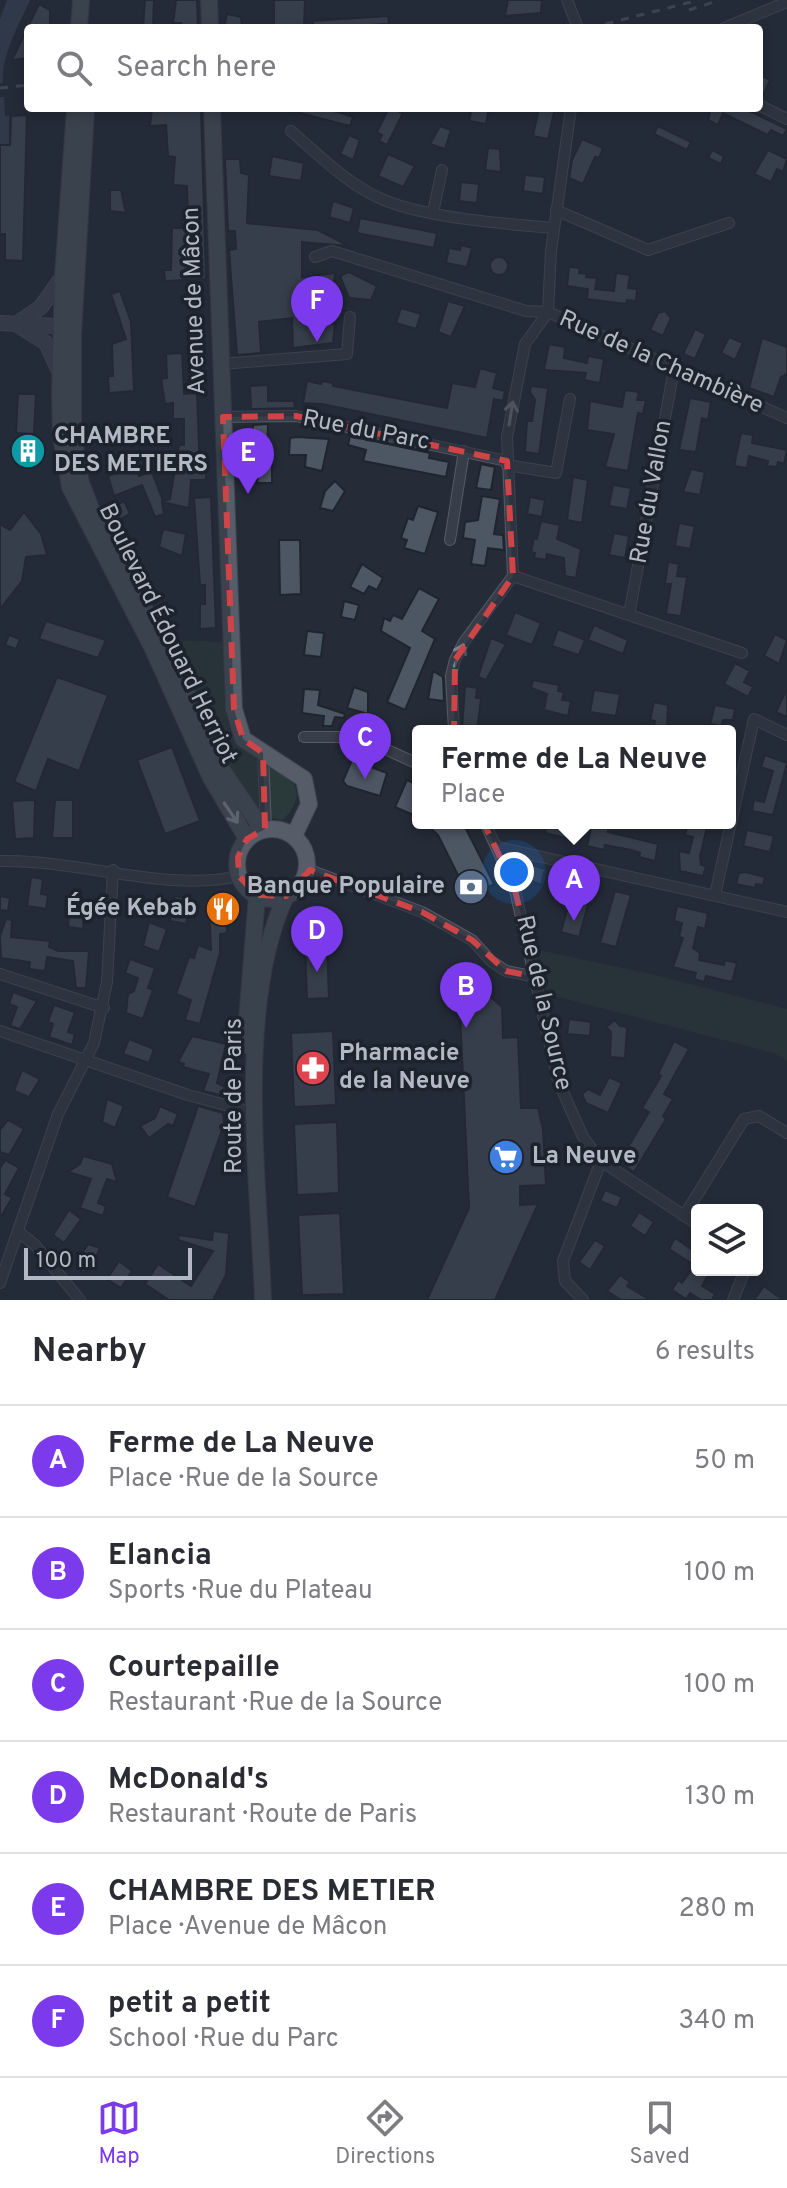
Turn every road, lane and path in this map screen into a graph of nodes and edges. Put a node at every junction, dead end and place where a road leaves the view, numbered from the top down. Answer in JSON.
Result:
{"nodes":[{"id":1,"x":81,"y":0,"type":"edge"},
{"id":2,"x":90,"y":0,"type":"edge"},
{"id":3,"x":209,"y":0,"type":"edge"},
{"id":4,"x":567,"y":0,"type":"edge"},
{"id":5,"x":787,"y":2,"type":"edge"},
{"id":6,"x":79,"y":24,"type":"edge"},
{"id":7,"x":89,"y":24,"type":"edge"},
{"id":8,"x":210,"y":24,"type":"edge"},
{"id":9,"x":577,"y":24,"type":"edge"},
{"id":10,"x":734,"y":24,"type":"edge"},
{"id":11,"x":763,"y":107,"type":"edge"},
{"id":12,"x":75,"y":112,"type":"edge"},
{"id":13,"x":86,"y":112,"type":"edge"},
{"id":14,"x":212,"y":112,"type":"edge"},
{"id":15,"x":570,"y":112,"type":"edge"},
{"id":16,"x":787,"y":119,"type":"edge"},
{"id":17,"x":291,"y":131,"type":"dead end"},
{"id":18,"x":442,"y":170,"type":"dead end"},
{"id":19,"x":556,"y":210,"type":"junction"},
{"id":20,"x":433,"y":212,"type":"junction"},
{"id":21,"x":729,"y":223,"type":"dead end"},
{"id":22,"x":554,"y":228,"type":"junction"},
{"id":23,"x":315,"y":257,"type":"dead end"},
{"id":24,"x":63,"y":276,"type":"junction"},
{"id":25,"x":548,"y":312,"type":"junction"},
{"id":26,"x":350,"y":317,"type":"dead end"},
{"id":27,"x":0,"y":323,"type":"edge"},
{"id":28,"x":16,"y":324,"type":"junction"},
{"id":29,"x":68,"y":327,"type":"junction"},
{"id":30,"x":221,"y":364,"type":"junction"},
{"id":31,"x":674,"y":369,"type":"junction"},
{"id":32,"x":61,"y":374,"type":"junction"},
{"id":33,"x":570,"y":399,"type":"dead end"},
{"id":34,"x":223,"y":417,"type":"junction"},
{"id":35,"x":787,"y":418,"type":"edge"},
{"id":36,"x":464,"y":451,"type":"junction"},
{"id":37,"x":507,"y":463,"type":"junction"},
{"id":38,"x":450,"y":540,"type":"dead end"},
{"id":39,"x":513,"y":576,"type":"junction"},
{"id":40,"x":629,"y":615,"type":"junction"},
{"id":41,"x":742,"y":653,"type":"dead end"},
{"id":42,"x":454,"y":725,"type":"edge"},
{"id":43,"x":787,"y":735,"type":"edge"},
{"id":44,"x":304,"y":737,"type":"dead end"},
{"id":45,"x":263,"y":753,"type":"junction"},
{"id":46,"x":412,"y":761,"type":"edge"},
{"id":47,"x":736,"y":800,"type":"edge"},
{"id":48,"x":488,"y":829,"type":"edge"},
{"id":49,"x":730,"y":829,"type":"edge"},
{"id":50,"x":264,"y":830,"type":"junction"},
{"id":51,"x":294,"y":836,"type":"junction"},
{"id":52,"x":247,"y":839,"type":"junction"},
{"id":53,"x":497,"y":847,"type":"junction"},
{"id":54,"x":0,"y":861,"type":"edge"},
{"id":55,"x":307,"y":869,"type":"junction"},
{"id":56,"x":113,"y":870,"type":"junction"},
{"id":57,"x":239,"y":876,"type":"junction"},
{"id":58,"x":257,"y":895,"type":"junction"},
{"id":59,"x":715,"y":895,"type":"junction"},
{"id":60,"x":286,"y":896,"type":"junction"},
{"id":61,"x":787,"y":912,"type":"edge"},
{"id":62,"x":0,"y":974,"type":"edge"},
{"id":63,"x":536,"y":977,"type":"junction"},
{"id":64,"x":104,"y":1008,"type":"junction"},
{"id":65,"x":0,"y":1031,"type":"edge"},
{"id":66,"x":86,"y":1062,"type":"junction"},
{"id":67,"x":248,"y":1111,"type":"junction"},
{"id":68,"x":787,"y":1133,"type":"edge"},
{"id":69,"x":601,"y":1161,"type":"junction"},
{"id":70,"x":684,"y":1216,"type":"junction"},
{"id":71,"x":691,"y":1220,"type":"edge"},
{"id":72,"x":20,"y":1233,"type":"junction"},
{"id":73,"x":743,"y":1276,"type":"edge"},
{"id":74,"x":0,"y":1283,"type":"edge"},
{"id":75,"x":80,"y":1300,"type":"edge"},
{"id":76,"x":254,"y":1300,"type":"edge"},
{"id":77,"x":263,"y":1300,"type":"edge"},
{"id":78,"x":583,"y":1300,"type":"edge"},
{"id":79,"x":733,"y":1300,"type":"edge"}],
"edges":[{"from":1,"to":6,"type":"main road"},
{"from":2,"to":7,"type":"main road"},
{"from":3,"to":8,"type":"main road"},
{"from":4,"to":9,"type":"street"},
{"from":5,"to":10,"type":"street"},
{"from":11,"to":16,"type":"street"},
{"from":12,"to":24,"type":"main road","name":"Boulevard Édouard Herriot"},
{"from":13,"to":29,"type":"main road","name":"Boulevard Édouard Herriot"},
{"from":14,"to":30,"type":"main road","name":"Avenue de Mâcon"},
{"from":15,"to":19,"type":"street","name":"Rue de la Chambière"},
{"from":17,"to":20,"type":"street"},
{"from":18,"to":20,"type":"street"},
{"from":19,"to":21,"type":"street"},
{"from":19,"to":22,"type":"street","name":"Rue de la Chambière"},
{"from":20,"to":22,"type":"street"},
{"from":22,"to":25,"type":"street","name":"Rue de la Chambière"},
{"from":23,"to":25,"type":"street"},
{"from":24,"to":28,"type":"street"},
{"from":24,"to":29,"type":"main road","name":"Boulevard Édouard Herriot"},
{"from":25,"to":31,"type":"street","name":"Rue de la Chambière"},
{"from":37,"to":25,"type":"street","one_way":true},
{"from":26,"to":30,"type":"street"},
{"from":27,"to":28,"type":"street"},
{"from":28,"to":29,"type":"street"},
{"from":28,"to":32,"type":"street"},
{"from":29,"to":32,"type":"main road","name":"Boulevard Édouard Herriot"},
{"from":29,"to":50,"type":"main road","name":"Boulevard Édouard Herriot"},
{"from":30,"to":34,"type":"main road","name":"Avenue de Mâcon"},
{"from":31,"to":35,"type":"street","name":"Rue de la Chambière"},
{"from":31,"to":40,"type":"street","name":"Rue du Vallon"},
{"from":32,"to":52,"type":"main road","name":"Boulevard Édouard Herriot","one_way":true},
{"from":33,"to":37,"type":"street","name":"Rue du Parc"},
{"from":34,"to":36,"type":"street","name":"Rue du Parc"},
{"from":34,"to":45,"type":"main road","name":"Avenue de Mâcon"},
{"from":36,"to":37,"type":"street","name":"Rue du Parc"},
{"from":36,"to":38,"type":"street"},
{"from":37,"to":39,"type":"street"},
{"from":39,"to":40,"type":"street"},
{"from":42,"to":39,"type":"street","one_way":true},
{"from":40,"to":41,"type":"street"},
{"from":43,"to":47,"type":"street"},
{"from":44,"to":46,"type":"street"},
{"from":45,"to":50,"type":"street"},
{"from":45,"to":51,"type":"main road","name":"Avenue de Mâcon"},
{"from":48,"to":53,"type":"street","name":"Rue de la Source"},
{"from":49,"to":59,"type":"street"},
{"from":50,"to":51,"type":"main road"},
{"from":50,"to":52,"type":"main road"},
{"from":51,"to":55,"type":"main road"},
{"from":52,"to":57,"type":"main road"},
{"from":53,"to":59,"type":"street"},
{"from":53,"to":63,"type":"street","name":"Rue de la Source"},
{"from":54,"to":56,"type":"street"},
{"from":55,"to":60,"type":"main road"},
{"from":55,"to":63,"type":"street"},
{"from":56,"to":57,"type":"street"},
{"from":56,"to":64,"type":"street"},
{"from":57,"to":58,"type":"main road"},
{"from":58,"to":60,"type":"main road"},
{"from":58,"to":67,"type":"main road","name":"Route de Paris"},
{"from":59,"to":61,"type":"street"},
{"from":60,"to":77,"type":"main road","name":"Route de Paris"},
{"from":62,"to":64,"type":"street"},
{"from":63,"to":69,"type":"street","name":"Rue de la Source"},
{"from":64,"to":66,"type":"street"},
{"from":65,"to":66,"type":"street"},
{"from":66,"to":67,"type":"street"},
{"from":66,"to":72,"type":"street"},
{"from":67,"to":76,"type":"main road","name":"Route de Paris"},
{"from":68,"to":70,"type":"street"},
{"from":69,"to":70,"type":"street","name":"Rue de la Source"},
{"from":69,"to":78,"type":"street"},
{"from":70,"to":71,"type":"street","name":"Rue de la Source"},
{"from":72,"to":74,"type":"street"},
{"from":72,"to":75,"type":"street"},
{"from":73,"to":79,"type":"street"}]}
